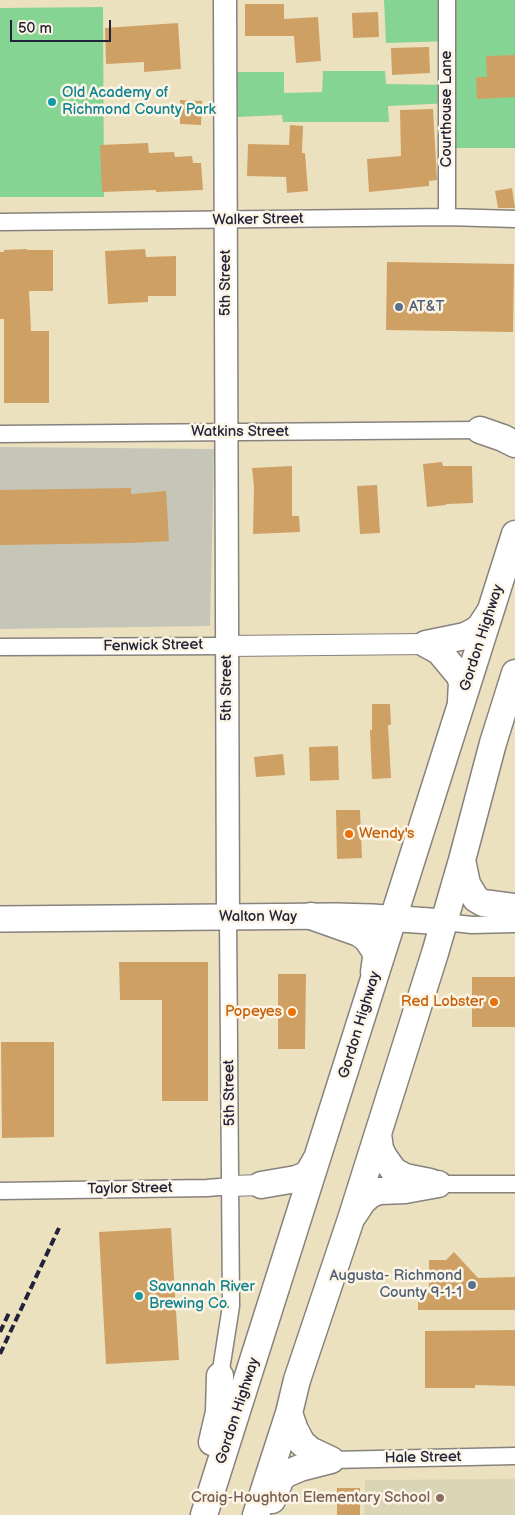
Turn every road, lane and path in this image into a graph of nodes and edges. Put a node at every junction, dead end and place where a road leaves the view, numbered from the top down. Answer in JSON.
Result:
{"nodes":[{"id":1,"x":224,"y":0,"type":"edge"},
{"id":2,"x":447,"y":0,"type":"edge"},
{"id":3,"x":447,"y":217,"type":"junction"},
{"id":4,"x":515,"y":219,"type":"edge"},
{"id":5,"x":225,"y":220,"type":"junction"},
{"id":6,"x":0,"y":222,"type":"edge"},
{"id":7,"x":515,"y":423,"type":"edge"},
{"id":8,"x":480,"y":430,"type":"junction"},
{"id":9,"x":226,"y":432,"type":"junction"},
{"id":10,"x":0,"y":434,"type":"edge"},
{"id":11,"x":515,"y":444,"type":"edge"},
{"id":12,"x":515,"y":534,"type":"edge"},
{"id":13,"x":492,"y":608,"type":"junction"},
{"id":14,"x":426,"y":644,"type":"junction"},
{"id":15,"x":227,"y":646,"type":"junction"},
{"id":16,"x":0,"y":647,"type":"edge"},
{"id":17,"x":515,"y":673,"type":"edge"},
{"id":18,"x":461,"y":705,"type":"junction"},
{"id":19,"x":462,"y":860,"type":"junction"},
{"id":20,"x":515,"y":907,"type":"edge"},
{"id":21,"x":311,"y":916,"type":"junction"},
{"id":22,"x":228,"y":917,"type":"junction"},
{"id":23,"x":393,"y":918,"type":"junction"},
{"id":24,"x":0,"y":919,"type":"edge"},
{"id":25,"x":444,"y":922,"type":"junction"},
{"id":26,"x":515,"y":924,"type":"edge"},
{"id":27,"x":373,"y":985,"type":"junction"},
{"id":28,"x":378,"y":1134,"type":"junction"},
{"id":29,"x":321,"y":1151,"type":"junction"},
{"id":30,"x":438,"y":1184,"type":"junction"},
{"id":31,"x":515,"y":1184,"type":"edge"},
{"id":32,"x":261,"y":1185,"type":"junction"},
{"id":33,"x":231,"y":1186,"type":"junction"},
{"id":34,"x":0,"y":1191,"type":"edge"},
{"id":35,"x":351,"y":1218,"type":"junction"},
{"id":36,"x":291,"y":1243,"type":"junction"},
{"id":37,"x":220,"y":1376,"type":"joint"},
{"id":38,"x":289,"y":1413,"type":"junction"},
{"id":39,"x":515,"y":1456,"type":"edge"},
{"id":40,"x":331,"y":1460,"type":"junction"},
{"id":41,"x":196,"y":1515,"type":"edge"},
{"id":42,"x":204,"y":1515,"type":"edge"},
{"id":43,"x":256,"y":1515,"type":"edge"},
{"id":44,"x":267,"y":1515,"type":"edge"}],
"edges":[{"from":1,"to":5,"type":"main road","name":"5th Street"},
{"from":2,"to":3,"type":"street","name":"Courthouse Lane"},
{"from":3,"to":4,"type":"street","name":"Walker Street"},
{"from":3,"to":5,"type":"street","name":"Walker Street"},
{"from":5,"to":6,"type":"street","name":"Walker Street"},
{"from":5,"to":9,"type":"main road","name":"5th Street"},
{"from":7,"to":8,"type":"highway"},
{"from":8,"to":9,"type":"street","name":"Watkins Street"},
{"from":8,"to":11,"type":"highway"},
{"from":9,"to":10,"type":"street","name":"Watkins Street"},
{"from":9,"to":15,"type":"main road","name":"5th Street"},
{"from":12,"to":13,"type":"highway","name":"Gordon Highway"},
{"from":13,"to":14,"type":"highway"},
{"from":13,"to":18,"type":"highway","name":"Gordon Highway"},
{"from":14,"to":15,"type":"street","name":"Fenwick Street"},
{"from":14,"to":18,"type":"highway"},
{"from":15,"to":16,"type":"street","name":"Fenwick Street"},
{"from":15,"to":22,"type":"main road","name":"5th Street"},
{"from":17,"to":19,"type":"highway"},
{"from":18,"to":23,"type":"highway","name":"Gordon Highway"},
{"from":19,"to":20,"type":"highway"},
{"from":19,"to":25,"type":"highway"},
{"from":21,"to":22,"type":"main road","name":"Walton Way"},
{"from":21,"to":23,"type":"main road","name":"Walton Way"},
{"from":21,"to":27,"type":"highway"},
{"from":22,"to":24,"type":"main road","name":"Walton Way"},
{"from":22,"to":33,"type":"street","name":"5th Street"},
{"from":23,"to":25,"type":"main road","name":"Walton Way"},
{"from":23,"to":27,"type":"highway","name":"Gordon Highway"},
{"from":25,"to":26,"type":"street","name":"Walton Way"},
{"from":25,"to":28,"type":"highway"},
{"from":27,"to":29,"type":"highway","name":"Gordon Highway"},
{"from":28,"to":30,"type":"highway"},
{"from":28,"to":35,"type":"highway"},
{"from":29,"to":32,"type":"highway"},
{"from":29,"to":36,"type":"highway","name":"Gordon Highway"},
{"from":30,"to":31,"type":"street"},
{"from":30,"to":35,"type":"highway"},
{"from":32,"to":33,"type":"street","name":"Taylor Street"},
{"from":32,"to":36,"type":"highway"},
{"from":33,"to":34,"type":"street","name":"Taylor Street"},
{"from":33,"to":37,"type":"street","name":"5th Street"},
{"from":35,"to":38,"type":"highway"},
{"from":36,"to":42,"type":"highway","name":"Gordon Highway"},
{"from":37,"to":41,"type":"highway"},
{"from":38,"to":40,"type":"highway"},
{"from":38,"to":43,"type":"highway"},
{"from":39,"to":40,"type":"street","name":"Hale Street"},
{"from":40,"to":44,"type":"highway"}]}
